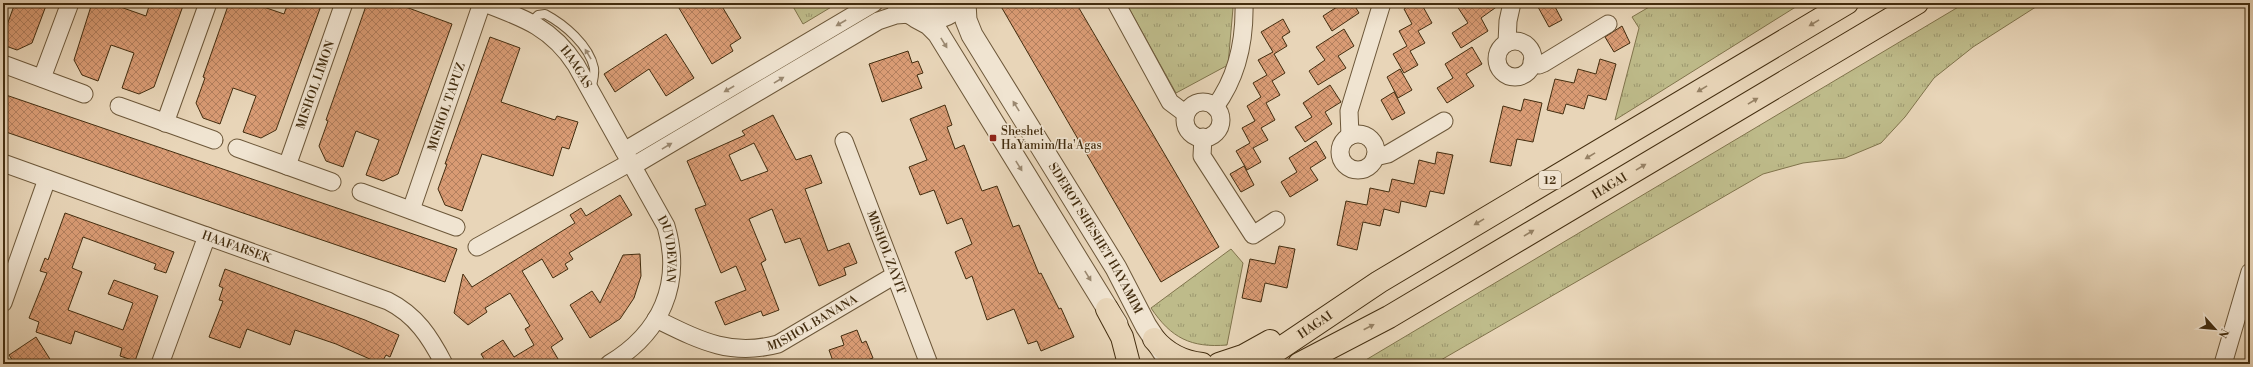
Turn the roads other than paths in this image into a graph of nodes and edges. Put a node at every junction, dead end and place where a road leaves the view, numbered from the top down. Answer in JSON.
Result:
{"nodes":[{"id":1,"x":70,"y":3,"type":"edge"},
{"id":2,"x":208,"y":3,"type":"edge"},
{"id":3,"x":344,"y":3,"type":"edge"},
{"id":4,"x":483,"y":3,"type":"edge"},
{"id":5,"x":874,"y":3,"type":"edge"},
{"id":6,"x":961,"y":3,"type":"edge"},
{"id":7,"x":965,"y":3,"type":"edge"},
{"id":8,"x":1116,"y":3,"type":"edge"},
{"id":9,"x":1244,"y":3,"type":"edge"},
{"id":10,"x":1382,"y":3,"type":"edge"},
{"id":11,"x":1512,"y":3,"type":"edge"},
{"id":12,"x":1847,"y":3,"type":"edge"},
{"id":13,"x":1917,"y":3,"type":"edge"},
{"id":14,"x":514,"y":8,"type":"edge"},
{"id":15,"x":908,"y":11,"type":"edge"},
{"id":16,"x":1608,"y":24,"type":"dead end"},
{"id":17,"x":1507,"y":43,"type":"junction"},
{"id":18,"x":1532,"y":62,"type":"junction"},
{"id":19,"x":3,"y":64,"type":"edge"},
{"id":20,"x":42,"y":78,"type":"junction"},
{"id":21,"x":84,"y":94,"type":"dead end"},
{"id":22,"x":119,"y":106,"type":"dead end"},
{"id":23,"x":1216,"y":107,"type":"junction"},
{"id":24,"x":1186,"y":114,"type":"junction"},
{"id":25,"x":1444,"y":121,"type":"dead end"},
{"id":26,"x":165,"y":123,"type":"junction"},
{"id":27,"x":1350,"y":136,"type":"junction"},
{"id":28,"x":1203,"y":137,"type":"junction"},
{"id":29,"x":214,"y":140,"type":"dead end"},
{"id":30,"x":844,"y":141,"type":"dead end"},
{"id":31,"x":238,"y":148,"type":"dead end"},
{"id":32,"x":1375,"y":157,"type":"junction"},
{"id":33,"x":630,"y":160,"type":"junction"},
{"id":34,"x":3,"y":163,"type":"edge"},
{"id":35,"x":287,"y":166,"type":"junction"},
{"id":36,"x":47,"y":179,"type":"junction"},
{"id":37,"x":332,"y":182,"type":"dead end"},
{"id":38,"x":361,"y":192,"type":"dead end"},
{"id":39,"x":411,"y":210,"type":"junction"},
{"id":40,"x":1276,"y":220,"type":"dead end"},
{"id":41,"x":456,"y":227,"type":"dead end"},
{"id":42,"x":207,"y":236,"type":"junction"},
{"id":43,"x":477,"y":247,"type":"dead end"},
{"id":44,"x":2250,"y":272,"type":"edge"},
{"id":45,"x":895,"y":275,"type":"junction"},
{"id":46,"x":1378,"y":282,"type":"junction"},
{"id":47,"x":3,"y":303,"type":"edge"},
{"id":48,"x":1107,"y":309,"type":"junction"},
{"id":49,"x":656,"y":320,"type":"junction"},
{"id":50,"x":1154,"y":339,"type":"junction"},
{"id":51,"x":1334,"y":346,"type":"junction"},
{"id":52,"x":741,"y":357,"type":"edge"},
{"id":53,"x":160,"y":364,"type":"edge"},
{"id":54,"x":444,"y":364,"type":"edge"},
{"id":55,"x":609,"y":364,"type":"edge"},
{"id":56,"x":929,"y":364,"type":"edge"},
{"id":57,"x":1129,"y":364,"type":"edge"},
{"id":58,"x":1139,"y":364,"type":"edge"},
{"id":59,"x":1177,"y":364,"type":"edge"},
{"id":60,"x":1202,"y":364,"type":"edge"},
{"id":61,"x":1219,"y":364,"type":"edge"},
{"id":62,"x":1257,"y":364,"type":"edge"},
{"id":63,"x":1299,"y":364,"type":"edge"},
{"id":64,"x":1302,"y":364,"type":"edge"},
{"id":65,"x":2223,"y":364,"type":"edge"}],
"edges":[{"from":1,"to":20,"type":"street"},
{"from":2,"to":26,"type":"street"},
{"from":3,"to":35,"type":"street","name":"MISHOL LIMON"},
{"from":4,"to":14,"type":"street","name":"HAAGAS"},
{"from":4,"to":39,"type":"street","name":"MISHOL TAPUZ"},
{"from":5,"to":33,"type":"street","one_way":true},
{"from":6,"to":15,"type":"street"},
{"from":50,"to":7,"type":"street","name":"SDEROT SHESHET HAYAMIM","one_way":true},
{"from":8,"to":24,"type":"street"},
{"from":9,"to":23,"type":"street"},
{"from":10,"to":27,"type":"street"},
{"from":11,"to":17,"type":"street"},
{"from":12,"to":46,"type":"highway","name":"HAGAI","number":"12","one_way":true},
{"from":51,"to":13,"type":"highway","name":"HAGAI","one_way":true},
{"from":14,"to":33,"type":"street","name":"HAAGAS"},
{"from":33,"to":15,"type":"street","one_way":true},
{"from":15,"to":48,"type":"street","name":"SDEROT SHESHET HAYAMIM","one_way":true},
{"from":16,"to":18,"type":"street"},
{"from":17,"to":18,"type":"street"},
{"from":17,"to":18,"type":"street"},
{"from":19,"to":20,"type":"street"},
{"from":20,"to":21,"type":"street"},
{"from":22,"to":26,"type":"street"},
{"from":23,"to":24,"type":"street"},
{"from":23,"to":28,"type":"street"},
{"from":24,"to":28,"type":"street"},
{"from":25,"to":32,"type":"street"},
{"from":26,"to":29,"type":"street"},
{"from":27,"to":32,"type":"street"},
{"from":27,"to":32,"type":"street"},
{"from":28,"to":40,"type":"street"},
{"from":30,"to":45,"type":"street","name":"MISHOL ZAYIT"},
{"from":31,"to":35,"type":"street"},
{"from":33,"to":43,"type":"street"},
{"from":33,"to":49,"type":"street","name":"DUVDEVAN"},
{"from":34,"to":36,"type":"street","name":"HAAFARSEK"},
{"from":35,"to":37,"type":"street"},
{"from":36,"to":42,"type":"street","name":"HAAFARSEK"},
{"from":36,"to":47,"type":"street"},
{"from":38,"to":39,"type":"street"},
{"from":39,"to":41,"type":"street"},
{"from":42,"to":53,"type":"street"},
{"from":42,"to":54,"type":"street","name":"HAAFARSEK"},
{"from":44,"to":65,"type":"street"},
{"from":45,"to":52,"type":"street","name":"MISHOL BANANA"},
{"from":45,"to":56,"type":"street","name":"MISHOL ZAYIT"},
{"from":46,"to":61,"type":"highway"},
{"from":46,"to":62,"type":"highway","name":"HAGAI","number":"12"},
{"from":48,"to":57,"type":"highway"},
{"from":48,"to":58,"type":"street","name":"SDEROT SHESHET HAYAMIM"},
{"from":49,"to":52,"type":"street","name":"MISHOL BANANA"},
{"from":49,"to":55,"type":"street","name":"DUVDEVAN"},
{"from":50,"to":59,"type":"street","name":"SDEROT SHESHET HAYAMIM"},
{"from":50,"to":60,"type":"highway"},
{"from":51,"to":63,"type":"highway","name":"HAGAI"},
{"from":51,"to":64,"type":"highway"}]}
